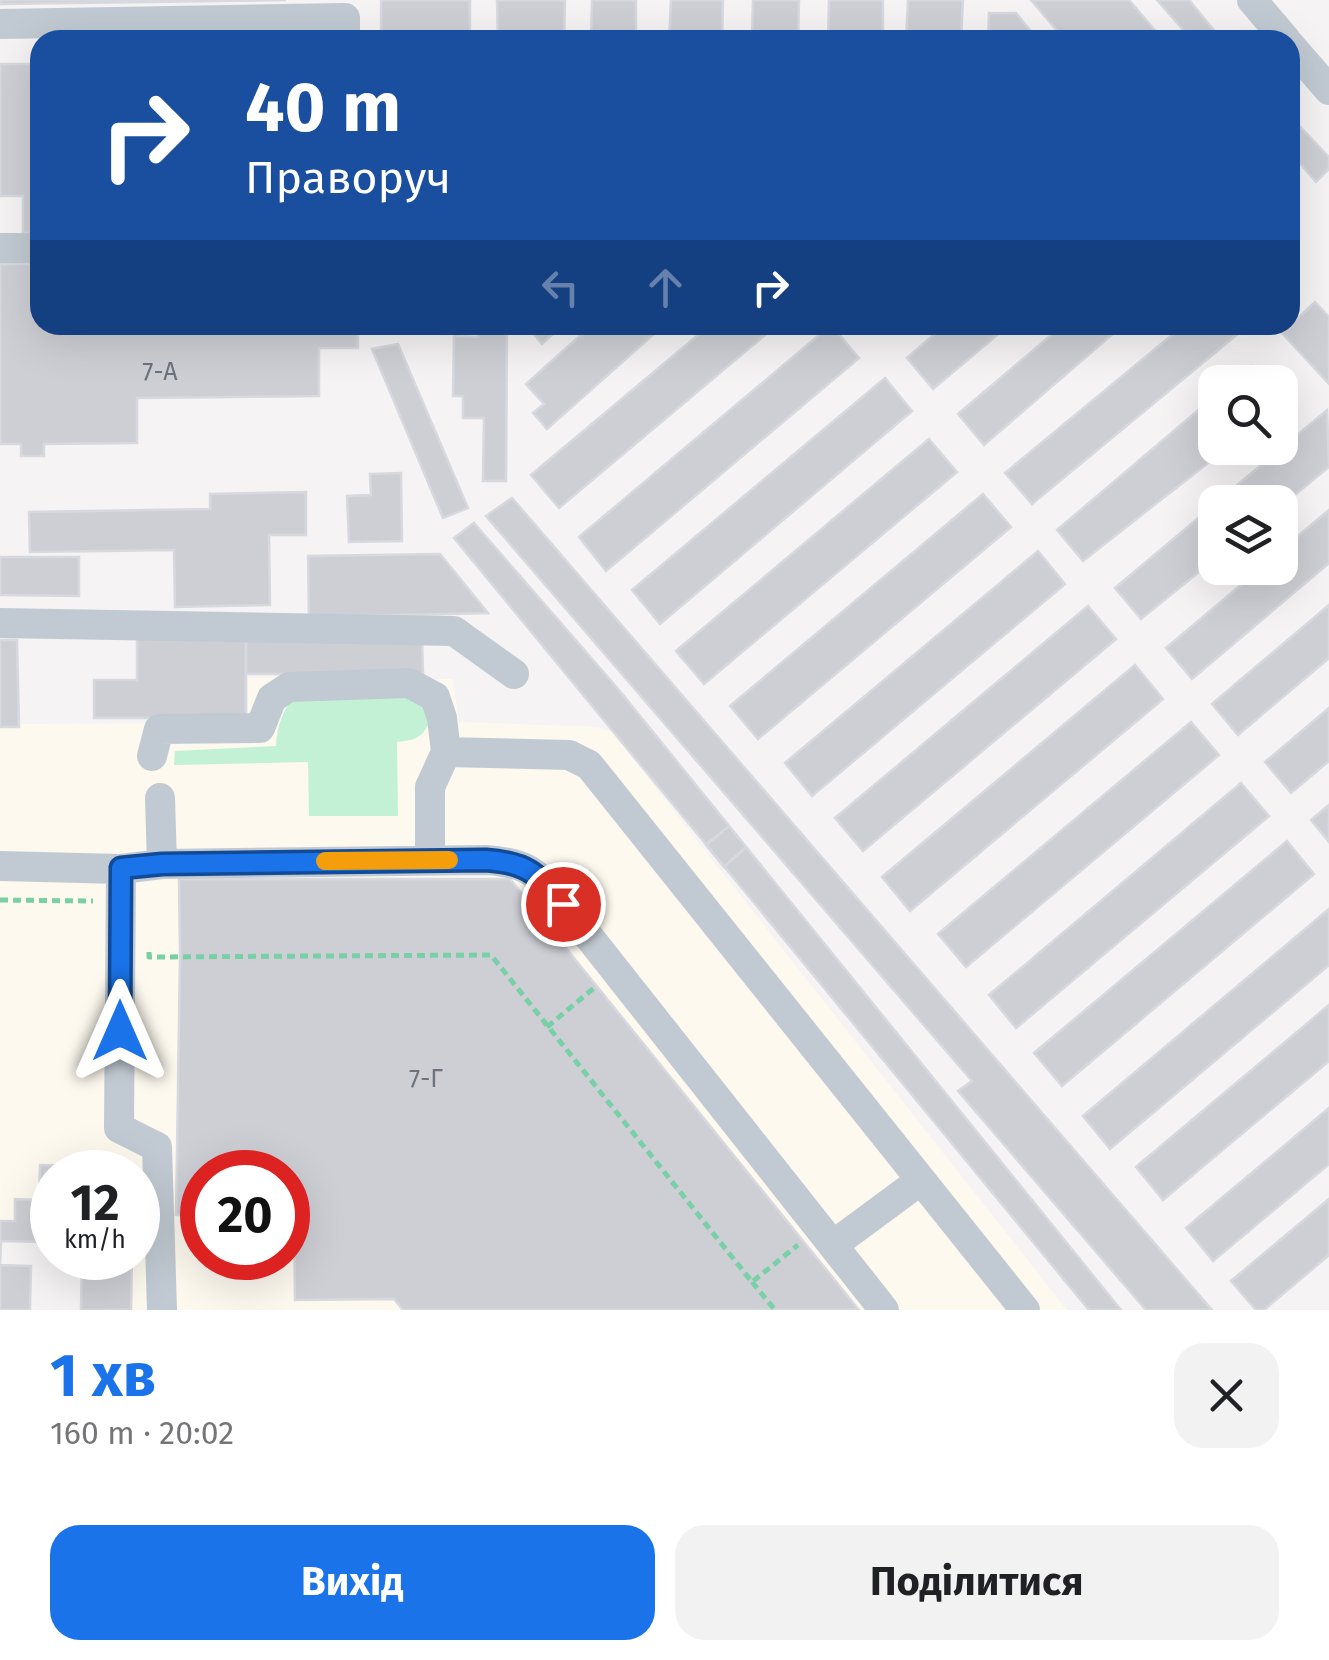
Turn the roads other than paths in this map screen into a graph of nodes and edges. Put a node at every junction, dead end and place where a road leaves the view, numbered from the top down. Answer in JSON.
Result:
{"nodes":[{"id":1,"x":1252,"y":0,"type":"edge"},
{"id":2,"x":0,"y":24,"type":"edge"},
{"id":3,"x":346,"y":30,"type":"edge"},
{"id":4,"x":1278,"y":30,"type":"edge"},
{"id":5,"x":1300,"y":56,"type":"edge"},
{"id":6,"x":1329,"y":90,"type":"edge"},
{"id":7,"x":0,"y":248,"type":"edge"},
{"id":8,"x":30,"y":248,"type":"edge"},
{"id":9,"x":0,"y":624,"type":"edge"},
{"id":10,"x":514,"y":674,"type":"dead end"},
{"id":11,"x":446,"y":752,"type":"junction"},
{"id":12,"x":152,"y":756,"type":"dead end"},
{"id":13,"x":160,"y":798,"type":"dead end"},
{"id":14,"x":430,"y":860,"type":"junction"},
{"id":15,"x":162,"y":864,"type":"junction"},
{"id":16,"x":0,"y":866,"type":"edge"},
{"id":17,"x":121,"y":868,"type":"junction"},
{"id":18,"x":921,"y":1180,"type":"junction"},
{"id":19,"x":826,"y":1237,"type":"junction"},
{"id":20,"x":162,"y":1310,"type":"edge"},
{"id":21,"x":884,"y":1310,"type":"edge"},
{"id":22,"x":1025,"y":1310,"type":"edge"}],
"edges":[{"from":1,"to":4,"type":"lane"},
{"from":2,"to":3,"type":"lane"},
{"from":5,"to":6,"type":"lane"},
{"from":7,"to":8,"type":"lane"},
{"from":9,"to":10,"type":"lane"},
{"from":11,"to":12,"type":"lane"},
{"from":11,"to":14,"type":"lane"},
{"from":11,"to":18,"type":"lane"},
{"from":13,"to":15,"type":"lane"},
{"from":14,"to":15,"type":"lane"},
{"from":14,"to":19,"type":"lane"},
{"from":15,"to":17,"type":"lane"},
{"from":16,"to":17,"type":"lane"},
{"from":17,"to":20,"type":"lane"},
{"from":18,"to":19,"type":"lane"},
{"from":18,"to":22,"type":"lane"},
{"from":19,"to":21,"type":"lane"}]}
